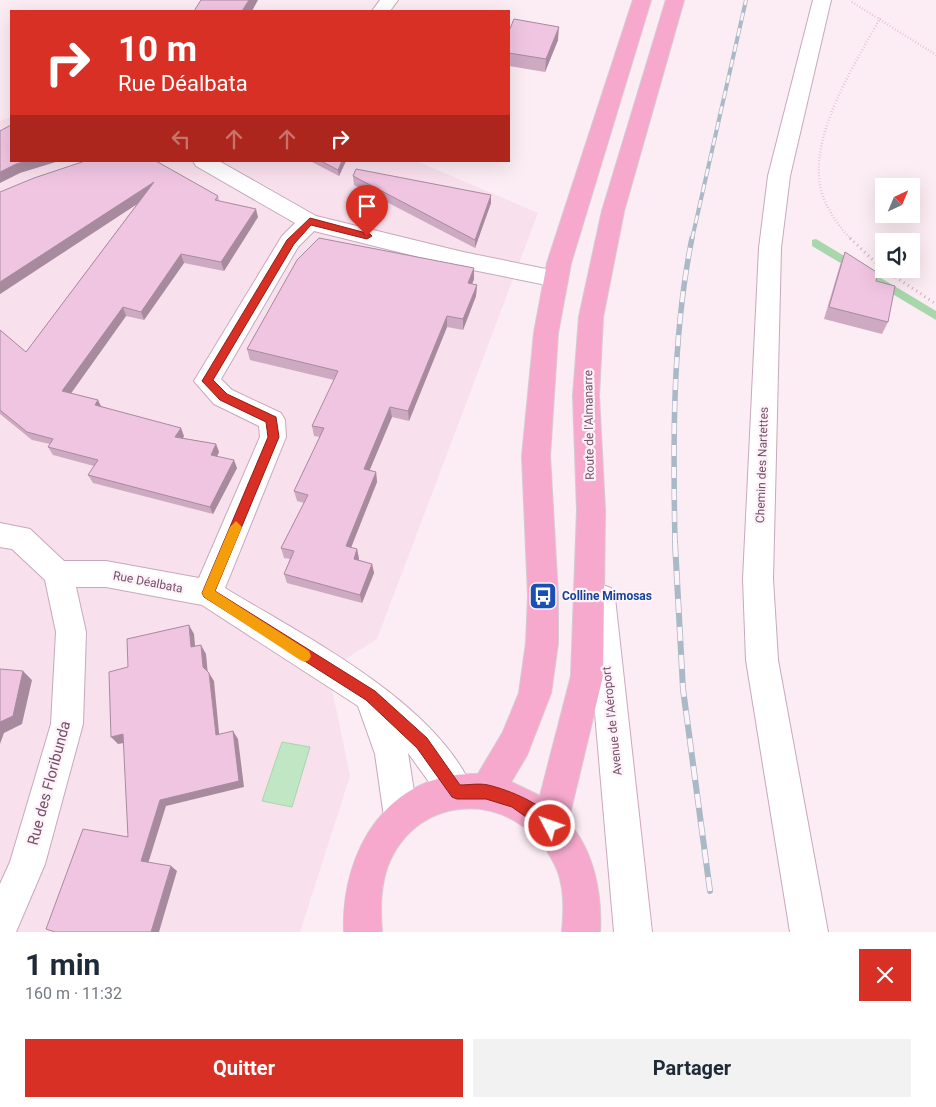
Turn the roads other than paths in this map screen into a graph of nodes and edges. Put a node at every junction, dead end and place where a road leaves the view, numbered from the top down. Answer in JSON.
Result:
{"nodes":[{"id":1,"x":642,"y":0,"type":"edge"},
{"id":2,"x":675,"y":0,"type":"edge"},
{"id":3,"x":822,"y":0,"type":"edge"},
{"id":4,"x":205,"y":162,"type":"edge"},
{"id":5,"x":310,"y":222,"type":"junction"},
{"id":6,"x":556,"y":279,"type":"junction"},
{"id":7,"x":591,"y":510,"type":"junction"},
{"id":8,"x":0,"y":535,"type":"edge"},
{"id":9,"x":58,"y":574,"type":"junction"},
{"id":10,"x":208,"y":593,"type":"junction"},
{"id":11,"x":371,"y":696,"type":"junction"},
{"id":12,"x":472,"y":792,"type":"junction"},
{"id":13,"x":401,"y":817,"type":"junction"},
{"id":14,"x":550,"y":826,"type":"junction"},
{"id":15,"x":366,"y":873,"type":"junction"},
{"id":16,"x":0,"y":927,"type":"edge"},
{"id":17,"x":351,"y":932,"type":"edge"},
{"id":18,"x":363,"y":932,"type":"edge"},
{"id":19,"x":581,"y":932,"type":"edge"},
{"id":20,"x":633,"y":932,"type":"edge"},
{"id":21,"x":809,"y":932,"type":"edge"}],
"edges":[{"from":1,"to":6,"type":"main road"},
{"from":2,"to":7,"type":"main road","name":"Route de l'Almanarre"},
{"from":3,"to":21,"type":"street","name":"Chemin des Nartettes"},
{"from":4,"to":5,"type":"street"},
{"from":5,"to":6,"type":"street"},
{"from":5,"to":10,"type":"street"},
{"from":6,"to":12,"type":"main road"},
{"from":7,"to":14,"type":"main road","name":"Route de l'Almanarre"},
{"from":7,"to":20,"type":"street","name":"Avenue de l'Aéroport"},
{"from":8,"to":9,"type":"street"},
{"from":9,"to":10,"type":"street","name":"Rue Déalbata"},
{"from":9,"to":16,"type":"street","name":"Rue des Floribunda"},
{"from":10,"to":11,"type":"street","name":"Rue Déalbata"},
{"from":11,"to":12,"type":"street","name":"Rue Déalbata"},
{"from":11,"to":13,"type":"street"},
{"from":12,"to":13,"type":"main road"},
{"from":12,"to":14,"type":"main road"},
{"from":13,"to":15,"type":"main road"},
{"from":14,"to":19,"type":"main road"},
{"from":15,"to":17,"type":"main road"},
{"from":15,"to":18,"type":"main road"}]}
